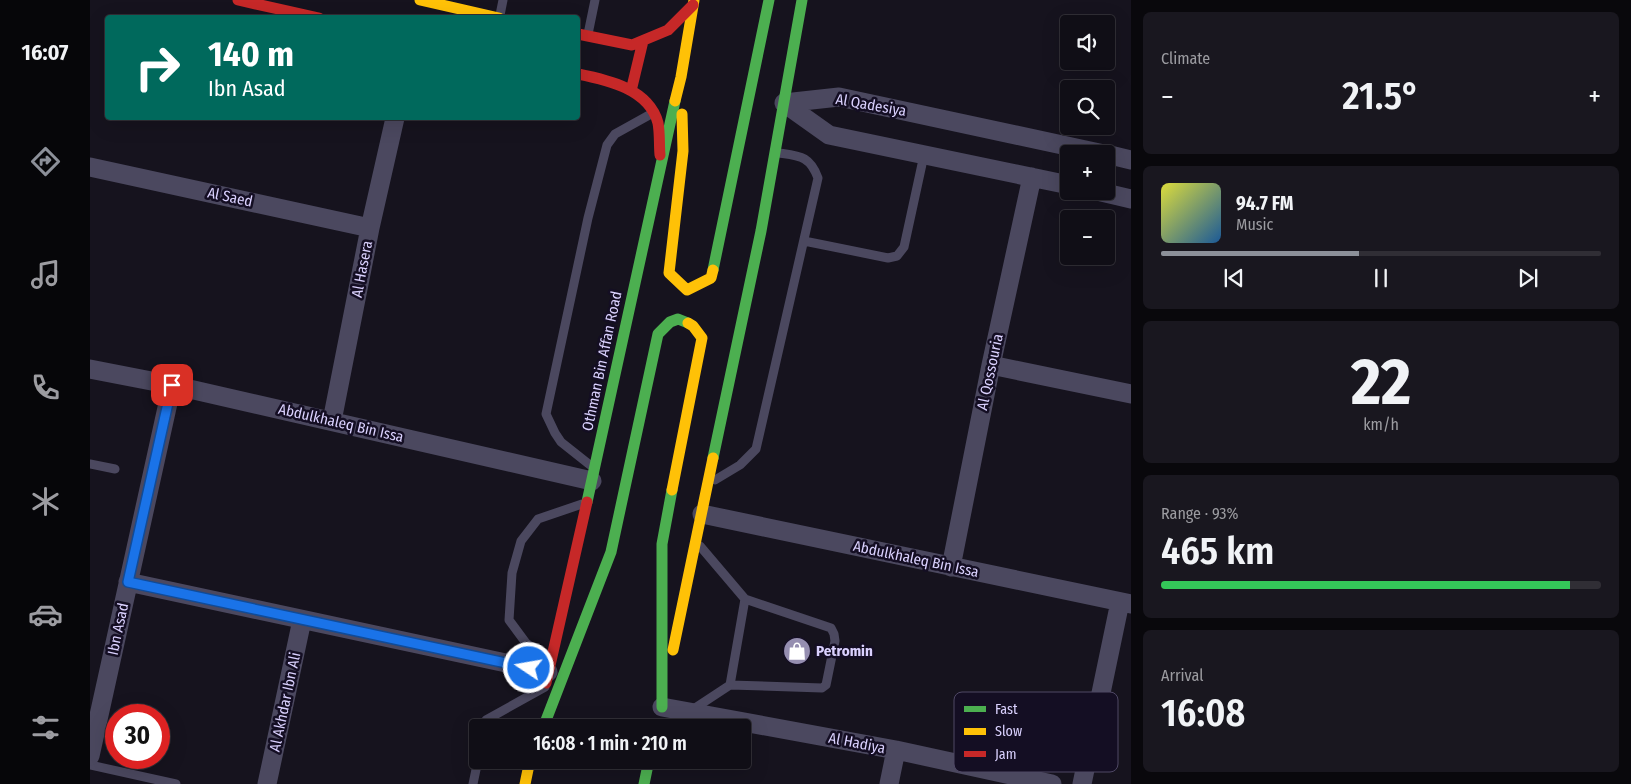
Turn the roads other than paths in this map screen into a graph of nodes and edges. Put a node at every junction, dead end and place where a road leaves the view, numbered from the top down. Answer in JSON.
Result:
{"nodes":[{"id":1,"x":238,"y":0,"type":"edge"},
{"id":2,"x":420,"y":0,"type":"edge"},
{"id":3,"x":503,"y":0,"type":"edge"},
{"id":4,"x":595,"y":0,"type":"edge"},
{"id":5,"x":769,"y":0,"type":"edge"},
{"id":6,"x":802,"y":0,"type":"edge"},
{"id":7,"x":693,"y":3,"type":"edge"},
{"id":8,"x":306,"y":15,"type":"edge"},
{"id":9,"x":486,"y":15,"type":"edge"},
{"id":10,"x":500,"y":15,"type":"edge"},
{"id":11,"x":583,"y":36,"type":"edge"},
{"id":12,"x":643,"y":41,"type":"junction"},
{"id":13,"x":580,"y":75,"type":"edge"},
{"id":14,"x":681,"y":77,"type":"junction"},
{"id":15,"x":631,"y":91,"type":"junction"},
{"id":16,"x":784,"y":103,"type":"junction"},
{"id":17,"x":654,"y":112,"type":"junction"},
{"id":18,"x":395,"y":120,"type":"edge"},
{"id":19,"x":1063,"y":145,"type":"edge"},
{"id":20,"x":775,"y":152,"type":"junction"},
{"id":21,"x":924,"y":155,"type":"junction"},
{"id":22,"x":1115,"y":156,"type":"edge"},
{"id":23,"x":1131,"y":160,"type":"edge"},
{"id":24,"x":661,"y":161,"type":"junction"},
{"id":25,"x":90,"y":167,"type":"edge"},
{"id":26,"x":1032,"y":177,"type":"junction"},
{"id":27,"x":1060,"y":183,"type":"edge"},
{"id":28,"x":1115,"y":195,"type":"edge"},
{"id":29,"x":1131,"y":199,"type":"edge"},
{"id":30,"x":370,"y":228,"type":"junction"},
{"id":31,"x":804,"y":241,"type":"junction"},
{"id":32,"x":991,"y":365,"type":"junction"},
{"id":33,"x":90,"y":369,"type":"edge"},
{"id":34,"x":172,"y":385,"type":"junction"},
{"id":35,"x":1131,"y":394,"type":"edge"},
{"id":36,"x":332,"y":421,"type":"junction"},
{"id":37,"x":90,"y":464,"type":"edge"},
{"id":38,"x":115,"y":469,"type":"dead end"},
{"id":39,"x":593,"y":474,"type":"junction"},
{"id":40,"x":708,"y":484,"type":"junction"},
{"id":41,"x":587,"y":502,"type":"junction"},
{"id":42,"x":702,"y":514,"type":"junction"},
{"id":43,"x":696,"y":542,"type":"junction"},
{"id":44,"x":950,"y":567,"type":"junction"},
{"id":45,"x":128,"y":582,"type":"junction"},
{"id":46,"x":745,"y":599,"type":"junction"},
{"id":47,"x":1126,"y":603,"type":"edge"},
{"id":48,"x":302,"y":620,"type":"junction"},
{"id":49,"x":548,"y":673,"type":"junction"},
{"id":50,"x":730,"y":685,"type":"junction"},
{"id":51,"x":1104,"y":692,"type":"edge"},
{"id":52,"x":690,"y":712,"type":"junction"},
{"id":53,"x":660,"y":714,"type":"junction"},
{"id":54,"x":487,"y":719,"type":"edge"},
{"id":55,"x":539,"y":719,"type":"edge"},
{"id":56,"x":547,"y":719,"type":"edge"},
{"id":57,"x":896,"y":750,"type":"junction"},
{"id":58,"x":90,"y":756,"type":"edge"},
{"id":59,"x":954,"y":763,"type":"edge"},
{"id":60,"x":90,"y":765,"type":"edge"},
{"id":61,"x":476,"y":769,"type":"edge"},
{"id":62,"x":528,"y":769,"type":"edge"},
{"id":63,"x":647,"y":769,"type":"edge"},
{"id":64,"x":997,"y":772,"type":"edge"},
{"id":65,"x":176,"y":784,"type":"edge"},
{"id":66,"x":268,"y":784,"type":"edge"},
{"id":67,"x":472,"y":784,"type":"edge"},
{"id":68,"x":525,"y":784,"type":"edge"},
{"id":69,"x":644,"y":784,"type":"edge"},
{"id":70,"x":889,"y":784,"type":"edge"},
{"id":71,"x":1052,"y":784,"type":"edge"}],
"edges":[{"from":1,"to":8,"type":"main road"},
{"from":2,"to":9,"type":"main road"},
{"from":3,"to":10,"type":"lane"},
{"from":4,"to":11,"type":"lane"},
{"from":5,"to":14,"type":"main road"},
{"from":6,"to":16,"type":"main road"},
{"from":7,"to":12,"type":"main road"},
{"from":7,"to":14,"type":"main road","name":"Othman Bin Affan Road"},
{"from":11,"to":12,"type":"main road"},
{"from":12,"to":15,"type":"main road"},
{"from":13,"to":15,"type":"main road"},
{"from":14,"to":24,"type":"main road","name":"Othman Bin Affan Road"},
{"from":15,"to":17,"type":"main road"},
{"from":16,"to":19,"type":"street","name":"Al Qadesiya"},
{"from":16,"to":20,"type":"main road"},
{"from":16,"to":21,"type":"street"},
{"from":17,"to":24,"type":"main road"},
{"from":17,"to":39,"type":"lane"},
{"from":18,"to":30,"type":"street","name":"Al Hasera"},
{"from":20,"to":31,"type":"lane"},
{"from":20,"to":40,"type":"main road"},
{"from":21,"to":26,"type":"street"},
{"from":21,"to":31,"type":"lane"},
{"from":22,"to":23,"type":"street","name":"Al Qadesiya"},
{"from":24,"to":39,"type":"main road","name":"Othman Bin Affan Road"},
{"from":25,"to":30,"type":"street","name":"Al Saed"},
{"from":26,"to":27,"type":"street"},
{"from":26,"to":32,"type":"street","name":"Al Qossouria"},
{"from":28,"to":29,"type":"street"},
{"from":30,"to":36,"type":"street","name":"Al Hasera"},
{"from":31,"to":40,"type":"lane"},
{"from":32,"to":35,"type":"street"},
{"from":32,"to":44,"type":"street","name":"Al Qossouria"},
{"from":33,"to":34,"type":"street","name":"Abdulkhaleq Bin Issa"},
{"from":34,"to":36,"type":"street","name":"Abdulkhaleq Bin Issa"},
{"from":34,"to":45,"type":"street","name":"Ibn Asad"},
{"from":36,"to":39,"type":"street","name":"Abdulkhaleq Bin Issa"},
{"from":37,"to":38,"type":"lane"},
{"from":39,"to":41,"type":"main road","name":"Othman Bin Affan Road"},
{"from":40,"to":42,"type":"main road"},
{"from":41,"to":49,"type":"main road","name":"Othman Bin Affan Road"},
{"from":41,"to":49,"type":"lane"},
{"from":42,"to":43,"type":"main road"},
{"from":42,"to":44,"type":"street","name":"Abdulkhaleq Bin Issa"},
{"from":43,"to":46,"type":"lane"},
{"from":43,"to":53,"type":"main road"},
{"from":44,"to":47,"type":"street","name":"Abdulkhaleq Bin Issa"},
{"from":45,"to":48,"type":"street"},
{"from":45,"to":58,"type":"street","name":"Ibn Asad"},
{"from":46,"to":50,"type":"lane"},
{"from":46,"to":50,"type":"lane"},
{"from":47,"to":51,"type":"street"},
{"from":48,"to":49,"type":"street"},
{"from":48,"to":66,"type":"street","name":"Al Akhdar Ibn Ali"},
{"from":49,"to":54,"type":"lane"},
{"from":49,"to":55,"type":"main road","name":"Othman Bin Affan Road"},
{"from":50,"to":52,"type":"lane"},
{"from":52,"to":53,"type":"street","name":"Al Hadiya"},
{"from":52,"to":57,"type":"street","name":"Al Hadiya"},
{"from":53,"to":56,"type":"main road"},
{"from":57,"to":59,"type":"street","name":"Al Hadiya"},
{"from":57,"to":70,"type":"street"},
{"from":60,"to":65,"type":"lane"},
{"from":61,"to":67,"type":"lane"},
{"from":62,"to":68,"type":"main road"},
{"from":63,"to":69,"type":"main road"},
{"from":64,"to":71,"type":"street","name":"Al Hadiya"}]}
